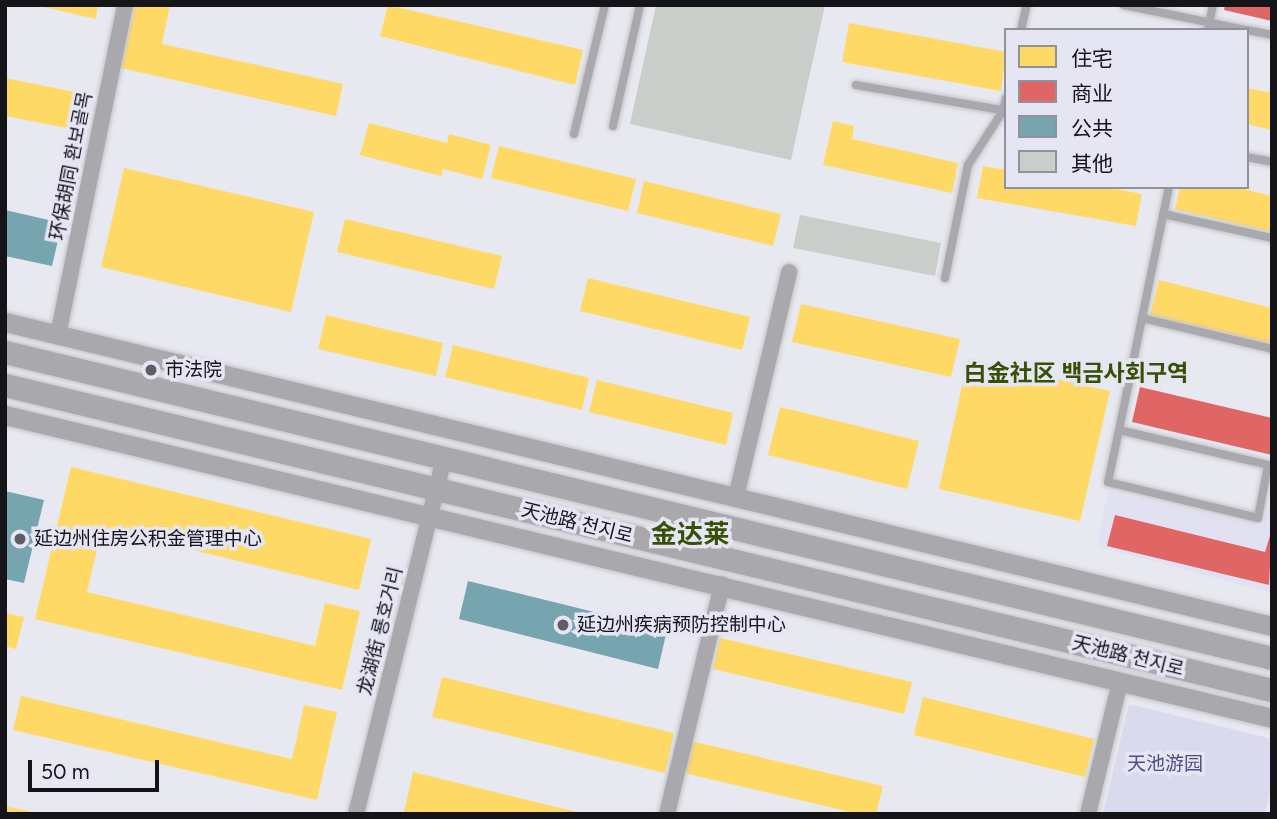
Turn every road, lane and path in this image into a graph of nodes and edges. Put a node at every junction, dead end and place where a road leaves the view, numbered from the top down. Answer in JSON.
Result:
{"nodes":[{"id":1,"x":125,"y":5,"type":"edge"},
{"id":2,"x":605,"y":5,"type":"edge"},
{"id":3,"x":640,"y":5,"type":"edge"},
{"id":4,"x":1027,"y":5,"type":"edge"},
{"id":5,"x":1124,"y":5,"type":"edge"},
{"id":6,"x":1213,"y":5,"type":"edge"},
{"id":7,"x":1209,"y":26,"type":"edge"},
{"id":8,"x":1021,"y":28,"type":"edge"},
{"id":9,"x":1228,"y":28,"type":"edge"},
{"id":10,"x":1249,"y":30,"type":"edge"},
{"id":11,"x":1272,"y":35,"type":"edge"},
{"id":12,"x":856,"y":85,"type":"dead end"},
{"id":13,"x":1004,"y":111,"type":"edge"},
{"id":14,"x":613,"y":126,"type":"dead end"},
{"id":15,"x":574,"y":134,"type":"dead end"},
{"id":16,"x":1249,"y":157,"type":"edge"},
{"id":17,"x":1272,"y":162,"type":"edge"},
{"id":18,"x":1169,"y":189,"type":"edge"},
{"id":19,"x":1163,"y":214,"type":"junction"},
{"id":20,"x":1272,"y":238,"type":"edge"},
{"id":21,"x":789,"y":272,"type":"dead end"},
{"id":22,"x":944,"y":278,"type":"dead end"},
{"id":23,"x":1142,"y":317,"type":"junction"},
{"id":24,"x":5,"y":322,"type":"edge"},
{"id":25,"x":58,"y":335,"type":"junction"},
{"id":26,"x":1272,"y":349,"type":"edge"},
{"id":27,"x":5,"y":352,"type":"edge"},
{"id":28,"x":5,"y":385,"type":"edge"},
{"id":29,"x":5,"y":415,"type":"edge"},
{"id":30,"x":1119,"y":430,"type":"junction"},
{"id":31,"x":444,"y":458,"type":"junction"},
{"id":32,"x":437,"y":489,"type":"junction"},
{"id":33,"x":736,"y":497,"type":"junction"},
{"id":34,"x":431,"y":516,"type":"junction"},
{"id":35,"x":722,"y":585,"type":"junction"},
{"id":36,"x":1272,"y":626,"type":"edge"},
{"id":37,"x":1272,"y":658,"type":"edge"},
{"id":38,"x":1120,"y":681,"type":"junction"},
{"id":39,"x":1272,"y":690,"type":"edge"},
{"id":40,"x":1272,"y":718,"type":"edge"},
{"id":41,"x":356,"y":814,"type":"edge"},
{"id":42,"x":667,"y":814,"type":"edge"},
{"id":43,"x":1088,"y":814,"type":"edge"}],
"edges":[{"from":1,"to":25,"type":"street","name":"环保胡同 환보골목"},
{"from":2,"to":15,"type":"lane"},
{"from":3,"to":14,"type":"lane"},
{"from":4,"to":8,"type":"lane"},
{"from":5,"to":7,"type":"lane"},
{"from":6,"to":7,"type":"lane"},
{"from":7,"to":9,"type":"lane"},
{"from":10,"to":11,"type":"lane"},
{"from":12,"to":13,"type":"lane"},
{"from":13,"to":22,"type":"lane"},
{"from":16,"to":17,"type":"lane"},
{"from":18,"to":19,"type":"lane"},
{"from":19,"to":20,"type":"lane"},
{"from":19,"to":23,"type":"lane"},
{"from":21,"to":33,"type":"street"},
{"from":23,"to":26,"type":"lane"},
{"from":23,"to":30,"type":"lane"},
{"from":24,"to":25,"type":"street"},
{"from":25,"to":33,"type":"street"},
{"from":27,"to":31,"type":"main road","name":"天池路 천지로"},
{"from":28,"to":32,"type":"main road","name":"天池路 천지로"},
{"from":29,"to":34,"type":"street","name":"天池路 천지로"},
{"from":30,"to":30,"type":"lane"},
{"from":31,"to":32,"type":"street","name":"龙湖街 룡호거리"},
{"from":31,"to":37,"type":"main road","name":"天池路 천지로"},
{"from":32,"to":34,"type":"street","name":"龙湖街 룡호거리"},
{"from":32,"to":39,"type":"main road","name":"天池路 천지로"},
{"from":33,"to":36,"type":"street"},
{"from":34,"to":35,"type":"street","name":"天池路 천지로"},
{"from":34,"to":41,"type":"street","name":"龙湖街 룡호거리"},
{"from":35,"to":38,"type":"street","name":"天池路 천지로"},
{"from":35,"to":42,"type":"street"},
{"from":38,"to":40,"type":"street","name":"天池路 천지로"},
{"from":38,"to":43,"type":"street"}]}
